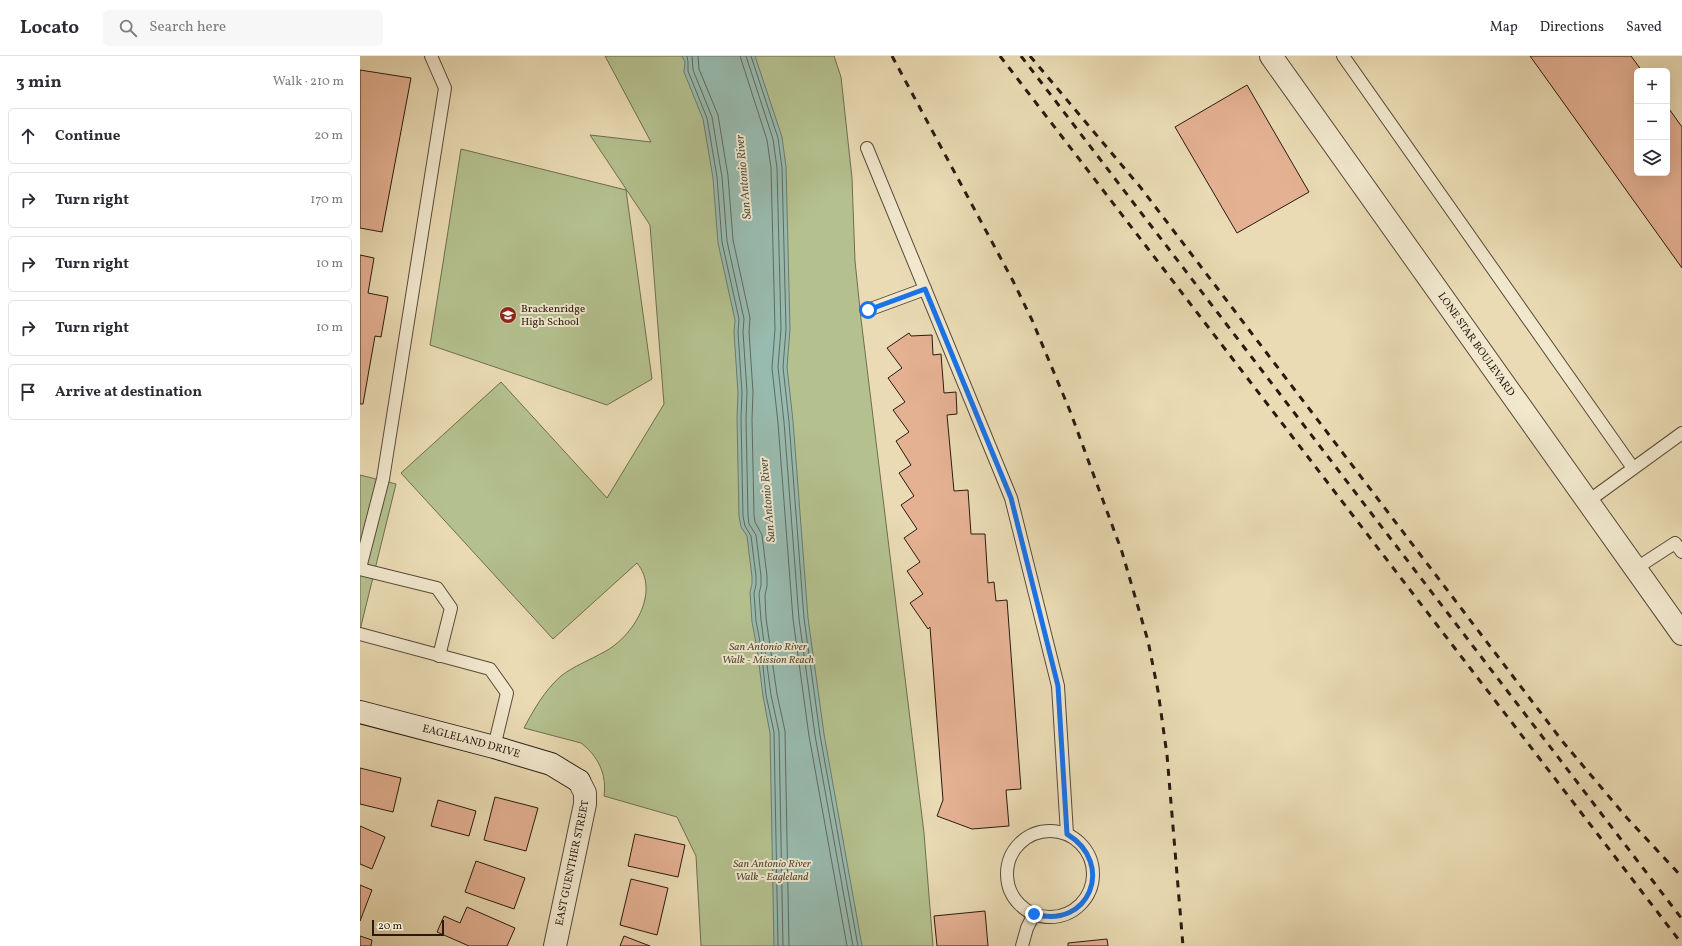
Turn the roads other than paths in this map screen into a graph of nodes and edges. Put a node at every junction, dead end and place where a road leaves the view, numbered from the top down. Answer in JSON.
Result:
{"nodes":[{"id":1,"x":431,"y":56,"type":"edge"},
{"id":2,"x":1271,"y":56,"type":"edge"},
{"id":3,"x":1343,"y":56,"type":"edge"},
{"id":4,"x":867,"y":148,"type":"dead end"},
{"id":5,"x":925,"y":289,"type":"junction"},
{"id":6,"x":868,"y":310,"type":"dead end"},
{"id":7,"x":1682,"y":433,"type":"edge"},
{"id":8,"x":1633,"y":468,"type":"junction"},
{"id":9,"x":1587,"y":502,"type":"junction"},
{"id":10,"x":1682,"y":552,"type":"edge"},
{"id":11,"x":360,"y":568,"type":"edge"},
{"id":12,"x":1635,"y":569,"type":"junction"},
{"id":13,"x":360,"y":634,"type":"edge"},
{"id":14,"x":1682,"y":634,"type":"edge"},
{"id":15,"x":439,"y":656,"type":"junction"},
{"id":16,"x":360,"y":712,"type":"edge"},
{"id":17,"x":494,"y":747,"type":"junction"},
{"id":18,"x":579,"y":781,"type":"joint"},
{"id":19,"x":1067,"y":834,"type":"junction"},
{"id":20,"x":1034,"y":914,"type":"junction"},
{"id":21,"x":555,"y":946,"type":"edge"},
{"id":22,"x":1022,"y":946,"type":"edge"}],
"edges":[{"from":1,"to":11,"type":"lane"},
{"from":2,"to":9,"type":"street","name":"LONE STAR BOULEVARD"},
{"from":3,"to":8,"type":"lane"},
{"from":4,"to":5,"type":"lane"},
{"from":5,"to":6,"type":"lane"},
{"from":5,"to":19,"type":"lane"},
{"from":7,"to":8,"type":"lane"},
{"from":8,"to":9,"type":"lane"},
{"from":9,"to":12,"type":"street","name":"LONE STAR BOULEVARD"},
{"from":10,"to":12,"type":"lane"},
{"from":11,"to":15,"type":"lane"},
{"from":12,"to":14,"type":"street","name":"LONE STAR BOULEVARD"},
{"from":13,"to":15,"type":"lane"},
{"from":15,"to":17,"type":"lane"},
{"from":16,"to":17,"type":"street","name":"EAGLELAND DRIVE"},
{"from":17,"to":18,"type":"street","name":"EAGLELAND DRIVE"},
{"from":18,"to":21,"type":"street","name":"EAST GUENTHER STREET"},
{"from":19,"to":20,"type":"lane"},
{"from":19,"to":20,"type":"lane"},
{"from":20,"to":22,"type":"lane"}]}
